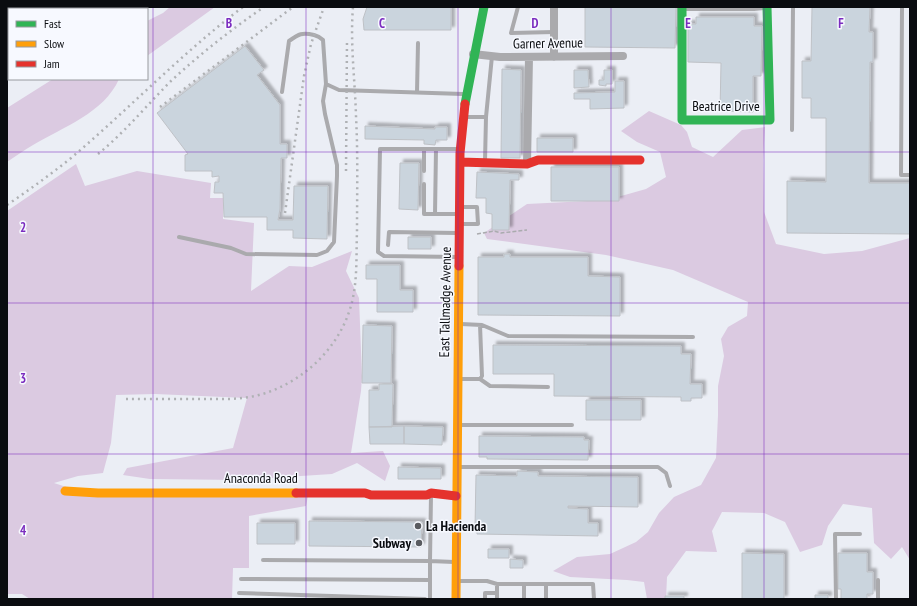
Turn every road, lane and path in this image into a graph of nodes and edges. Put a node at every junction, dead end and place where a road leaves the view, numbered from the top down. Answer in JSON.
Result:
{"nodes":[{"id":1,"x":484,"y":7,"type":"edge"},
{"id":2,"x":518,"y":7,"type":"edge"},
{"id":3,"x":554,"y":7,"type":"edge"},
{"id":4,"x":767,"y":7,"type":"edge"},
{"id":5,"x":793,"y":7,"type":"edge"},
{"id":6,"x":902,"y":7,"type":"edge"},
{"id":7,"x":682,"y":8,"type":"edge"},
{"id":8,"x":554,"y":32,"type":"junction"},
{"id":9,"x":418,"y":43,"type":"dead end"},
{"id":10,"x":473,"y":54,"type":"junction"},
{"id":11,"x":492,"y":56,"type":"junction"},
{"id":12,"x":623,"y":56,"type":"dead end"},
{"id":13,"x":529,"y":57,"type":"junction"},
{"id":14,"x":554,"y":57,"type":"junction"},
{"id":15,"x":326,"y":84,"type":"junction"},
{"id":16,"x":282,"y":92,"type":"dead end"},
{"id":17,"x":417,"y":92,"type":"junction"},
{"id":18,"x":466,"y":94,"type":"junction"},
{"id":19,"x":463,"y":117,"type":"junction"},
{"id":20,"x":486,"y":117,"type":"junction"},
{"id":21,"x":792,"y":130,"type":"dead end"},
{"id":22,"x":424,"y":149,"type":"junction"},
{"id":23,"x":436,"y":149,"type":"junction"},
{"id":24,"x":460,"y":150,"type":"junction"},
{"id":25,"x":640,"y":160,"type":"dead end"},
{"id":26,"x":460,"y":162,"type":"junction"},
{"id":27,"x":485,"y":163,"type":"junction"},
{"id":28,"x":527,"y":164,"type":"junction"},
{"id":29,"x":424,"y":171,"type":"dead end"},
{"id":30,"x":910,"y":175,"type":"edge"},
{"id":31,"x":424,"y":184,"type":"dead end"},
{"id":32,"x":459,"y":210,"type":"junction"},
{"id":33,"x":435,"y":214,"type":"junction"},
{"id":34,"x":459,"y":228,"type":"junction"},
{"id":35,"x":527,"y":230,"type":"dead end"},
{"id":36,"x":477,"y":234,"type":"dead end"},
{"id":37,"x":179,"y":237,"type":"dead end"},
{"id":38,"x":388,"y":245,"type":"dead end"},
{"id":39,"x":459,"y":257,"type":"junction"},
{"id":40,"x":458,"y":323,"type":"junction"},
{"id":41,"x":480,"y":325,"type":"junction"},
{"id":42,"x":693,"y":337,"type":"dead end"},
{"id":43,"x":458,"y":379,"type":"junction"},
{"id":44,"x":480,"y":379,"type":"junction"},
{"id":45,"x":548,"y":387,"type":"dead end"},
{"id":46,"x":457,"y":425,"type":"junction"},
{"id":47,"x":572,"y":425,"type":"dead end"},
{"id":48,"x":457,"y":467,"type":"junction"},
{"id":49,"x":670,"y":486,"type":"dead end"},
{"id":50,"x":65,"y":492,"type":"dead end"},
{"id":51,"x":431,"y":493,"type":"junction"},
{"id":52,"x":456,"y":496,"type":"junction"},
{"id":53,"x":860,"y":534,"type":"dead end"},
{"id":54,"x":263,"y":560,"type":"dead end"},
{"id":55,"x":430,"y":562,"type":"junction"},
{"id":56,"x":456,"y":562,"type":"junction"},
{"id":57,"x":241,"y":579,"type":"dead end"},
{"id":58,"x":430,"y":580,"type":"junction"},
{"id":59,"x":878,"y":580,"type":"dead end"},
{"id":60,"x":456,"y":581,"type":"junction"},
{"id":61,"x":497,"y":584,"type":"junction"},
{"id":62,"x":524,"y":584,"type":"junction"},
{"id":63,"x":546,"y":584,"type":"junction"},
{"id":64,"x":239,"y":593,"type":"dead end"},
{"id":65,"x":497,"y":593,"type":"junction"},
{"id":66,"x":425,"y":599,"type":"edge"},
{"id":67,"x":430,"y":599,"type":"edge"},
{"id":68,"x":456,"y":599,"type":"edge"},
{"id":69,"x":485,"y":599,"type":"edge"},
{"id":70,"x":497,"y":599,"type":"edge"},
{"id":71,"x":524,"y":599,"type":"edge"},
{"id":72,"x":546,"y":599,"type":"edge"},
{"id":73,"x":594,"y":599,"type":"edge"},
{"id":74,"x":836,"y":599,"type":"edge"},
{"id":75,"x":878,"y":599,"type":"edge"}],
"edges":[{"from":1,"to":10,"type":"street","name":"East Tallmadge Avenue"},
{"from":2,"to":8,"type":"lane"},
{"from":3,"to":8,"type":"street"},
{"from":4,"to":7,"type":"lane"},
{"from":4,"to":7,"type":"street","name":"Beatrice Drive"},
{"from":5,"to":21,"type":"lane"},
{"from":6,"to":30,"type":"lane"},
{"from":8,"to":14,"type":"street"},
{"from":9,"to":17,"type":"lane"},
{"from":10,"to":11,"type":"street","name":"Garner Avenue"},
{"from":10,"to":18,"type":"street","name":"East Tallmadge Avenue"},
{"from":11,"to":13,"type":"street","name":"Garner Avenue"},
{"from":11,"to":20,"type":"lane"},
{"from":12,"to":14,"type":"street","name":"Garner Avenue"},
{"from":13,"to":14,"type":"street","name":"Garner Avenue"},
{"from":13,"to":28,"type":"street"},
{"from":15,"to":16,"type":"lane"},
{"from":15,"to":17,"type":"lane"},
{"from":15,"to":37,"type":"lane"},
{"from":17,"to":18,"type":"lane"},
{"from":18,"to":19,"type":"street","name":"East Tallmadge Avenue"},
{"from":19,"to":20,"type":"lane"},
{"from":19,"to":24,"type":"street","name":"East Tallmadge Avenue"},
{"from":20,"to":27,"type":"lane"},
{"from":22,"to":23,"type":"lane"},
{"from":22,"to":29,"type":"lane"},
{"from":22,"to":39,"type":"lane"},
{"from":23,"to":24,"type":"lane"},
{"from":23,"to":33,"type":"lane"},
{"from":24,"to":26,"type":"street","name":"East Tallmadge Avenue"},
{"from":25,"to":28,"type":"street"},
{"from":26,"to":27,"type":"street"},
{"from":26,"to":32,"type":"street","name":"East Tallmadge Avenue"},
{"from":27,"to":28,"type":"street"},
{"from":31,"to":33,"type":"lane"},
{"from":32,"to":33,"type":"lane"},
{"from":32,"to":34,"type":"street","name":"East Tallmadge Avenue"},
{"from":32,"to":34,"type":"lane"},
{"from":34,"to":38,"type":"lane"},
{"from":34,"to":39,"type":"street","name":"East Tallmadge Avenue"},
{"from":35,"to":36,"type":"path"},
{"from":39,"to":40,"type":"street","name":"East Tallmadge Avenue"},
{"from":40,"to":41,"type":"lane"},
{"from":40,"to":43,"type":"street","name":"East Tallmadge Avenue"},
{"from":41,"to":42,"type":"lane"},
{"from":41,"to":44,"type":"lane"},
{"from":43,"to":44,"type":"lane"},
{"from":43,"to":46,"type":"street","name":"East Tallmadge Avenue"},
{"from":44,"to":45,"type":"lane"},
{"from":46,"to":47,"type":"lane"},
{"from":46,"to":48,"type":"street","name":"East Tallmadge Avenue"},
{"from":48,"to":49,"type":"lane"},
{"from":48,"to":52,"type":"street","name":"East Tallmadge Avenue"},
{"from":50,"to":51,"type":"street","name":"Anaconda Road"},
{"from":51,"to":52,"type":"street","name":"Anaconda Road"},
{"from":51,"to":55,"type":"lane"},
{"from":52,"to":56,"type":"street","name":"East Tallmadge Avenue"},
{"from":53,"to":74,"type":"lane"},
{"from":54,"to":55,"type":"lane"},
{"from":55,"to":56,"type":"lane"},
{"from":55,"to":58,"type":"lane"},
{"from":56,"to":60,"type":"street","name":"East Tallmadge Avenue"},
{"from":57,"to":58,"type":"lane"},
{"from":58,"to":67,"type":"lane"},
{"from":59,"to":75,"type":"lane"},
{"from":60,"to":61,"type":"lane"},
{"from":60,"to":68,"type":"street","name":"East Tallmadge Avenue"},
{"from":61,"to":62,"type":"lane"},
{"from":61,"to":65,"type":"lane"},
{"from":62,"to":63,"type":"lane"},
{"from":62,"to":71,"type":"lane"},
{"from":63,"to":72,"type":"lane"},
{"from":63,"to":73,"type":"lane"},
{"from":64,"to":66,"type":"lane"},
{"from":65,"to":69,"type":"lane"},
{"from":65,"to":70,"type":"lane"}]}
